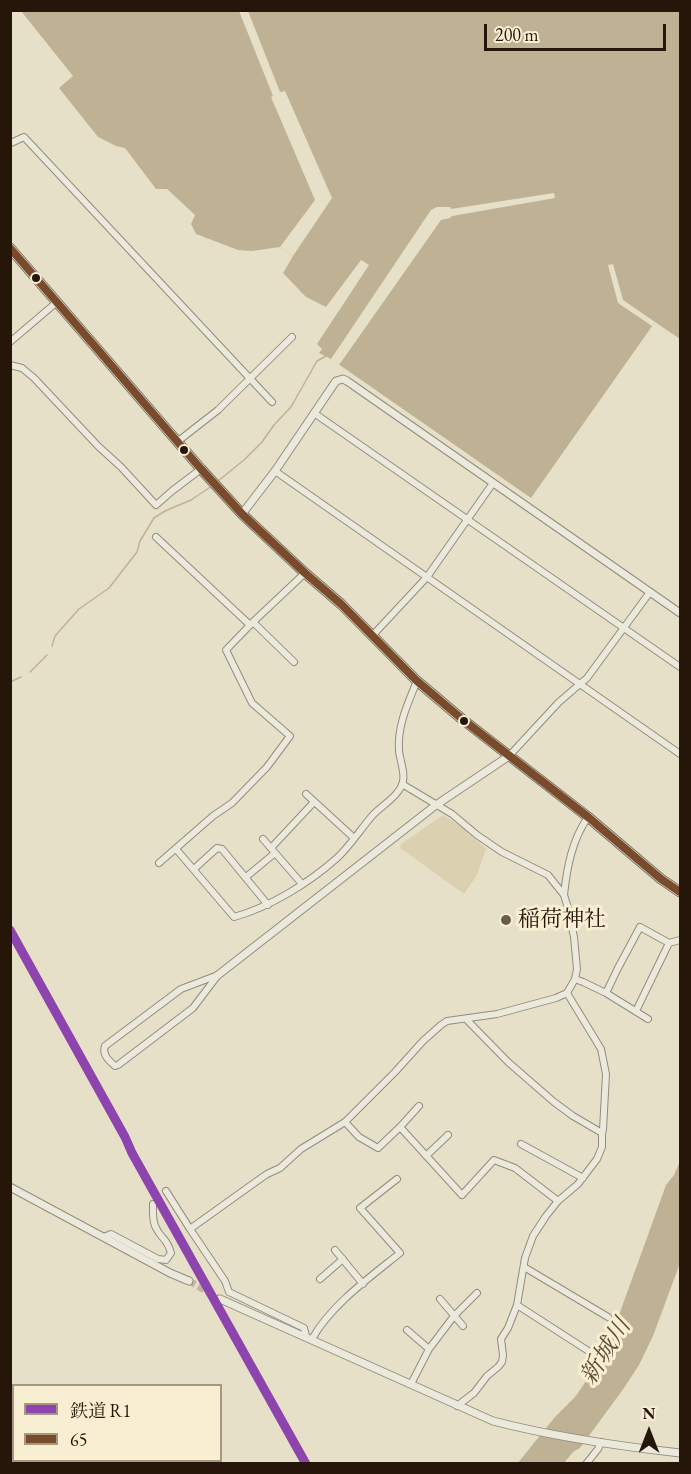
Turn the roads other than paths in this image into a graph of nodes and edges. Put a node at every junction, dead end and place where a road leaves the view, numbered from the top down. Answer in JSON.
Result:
{"nodes":[{"id":1,"x":10,"y":142,"type":"edge"},
{"id":2,"x":11,"y":248,"type":"edge"},
{"id":3,"x":57,"y":302,"type":"junction"},
{"id":4,"x":292,"y":337,"type":"dead end"},
{"id":5,"x":10,"y":342,"type":"edge"},
{"id":6,"x":10,"y":365,"type":"edge"},
{"id":7,"x":250,"y":378,"type":"junction"},
{"id":8,"x":272,"y":402,"type":"dead end"},
{"id":9,"x":314,"y":413,"type":"junction"},
{"id":10,"x":177,"y":442,"type":"junction"},
{"id":11,"x":201,"y":470,"type":"junction"},
{"id":12,"x":275,"y":471,"type":"junction"},
{"id":13,"x":493,"y":483,"type":"junction"},
{"id":14,"x":242,"y":513,"type":"junction"},
{"id":15,"x":468,"y":519,"type":"junction"},
{"id":16,"x":156,"y":537,"type":"dead end"},
{"id":17,"x":305,"y":573,"type":"junction"},
{"id":18,"x":427,"y":577,"type":"junction"},
{"id":19,"x":650,"y":592,"type":"junction"},
{"id":20,"x":681,"y":613,"type":"edge"},
{"id":21,"x":251,"y":624,"type":"junction"},
{"id":22,"x":624,"y":628,"type":"junction"},
{"id":23,"x":373,"y":635,"type":"junction"},
{"id":24,"x":294,"y":662,"type":"dead end"},
{"id":25,"x":681,"y":667,"type":"edge"},
{"id":26,"x":417,"y":681,"type":"junction"},
{"id":27,"x":581,"y":684,"type":"junction"},
{"id":28,"x":681,"y":754,"type":"edge"},
{"id":29,"x":509,"y":756,"type":"junction"},
{"id":30,"x":402,"y":784,"type":"junction"},
{"id":31,"x":306,"y":794,"type":"dead end"},
{"id":32,"x":314,"y":802,"type":"junction"},
{"id":33,"x":436,"y":805,"type":"junction"},
{"id":34,"x":588,"y":818,"type":"junction"},
{"id":35,"x":354,"y":838,"type":"junction"},
{"id":36,"x":263,"y":839,"type":"dead end"},
{"id":37,"x":176,"y":849,"type":"junction"},
{"id":38,"x":273,"y":851,"type":"junction"},
{"id":39,"x":159,"y":863,"type":"dead end"},
{"id":40,"x":194,"y":869,"type":"junction"},
{"id":41,"x":246,"y":877,"type":"junction"},
{"id":42,"x":302,"y":884,"type":"junction"},
{"id":43,"x":681,"y":892,"type":"edge"},
{"id":44,"x":564,"y":895,"type":"junction"},
{"id":45,"x":268,"y":905,"type":"junction"},
{"id":46,"x":681,"y":940,"type":"edge"},
{"id":47,"x":669,"y":943,"type":"junction"},
{"id":48,"x":218,"y":975,"type":"junction"},
{"id":49,"x":575,"y":979,"type":"junction"},
{"id":50,"x":567,"y":993,"type":"junction"},
{"id":51,"x":606,"y":993,"type":"junction"},
{"id":52,"x":636,"y":1011,"type":"junction"},
{"id":53,"x":466,"y":1019,"type":"junction"},
{"id":54,"x":648,"y":1019,"type":"dead end"},
{"id":55,"x":419,"y":1106,"type":"dead end"},
{"id":56,"x":345,"y":1122,"type":"junction"},
{"id":57,"x":400,"y":1127,"type":"junction"},
{"id":58,"x":602,"y":1133,"type":"junction"},
{"id":59,"x":448,"y":1135,"type":"dead end"},
{"id":60,"x":521,"y":1144,"type":"dead end"},
{"id":61,"x":426,"y":1156,"type":"junction"},
{"id":62,"x":583,"y":1178,"type":"junction"},
{"id":63,"x":397,"y":1179,"type":"dead end"},
{"id":64,"x":10,"y":1187,"type":"edge"},
{"id":65,"x":166,"y":1191,"type":"dead end"},
{"id":66,"x":558,"y":1202,"type":"junction"},
{"id":67,"x":153,"y":1204,"type":"dead end"},
{"id":68,"x":190,"y":1229,"type":"junction"},
{"id":69,"x":104,"y":1237,"type":"junction"},
{"id":70,"x":334,"y":1250,"type":"dead end"},
{"id":71,"x":343,"y":1259,"type":"junction"},
{"id":72,"x":524,"y":1267,"type":"junction"},
{"id":73,"x":320,"y":1279,"type":"dead end"},
{"id":74,"x":189,"y":1281,"type":"tunnel mouth"},
{"id":75,"x":363,"y":1284,"type":"junction"},
{"id":76,"x":477,"y":1293,"type":"dead end"},
{"id":77,"x":220,"y":1299,"type":"tunnel mouth"},
{"id":78,"x":440,"y":1299,"type":"dead end"},
{"id":79,"x":517,"y":1305,"type":"junction"},
{"id":80,"x":454,"y":1316,"type":"junction"},
{"id":81,"x":608,"y":1317,"type":"dead end"},
{"id":82,"x":463,"y":1326,"type":"dead end"},
{"id":83,"x":407,"y":1330,"type":"dead end"},
{"id":84,"x":309,"y":1338,"type":"junction"},
{"id":85,"x":429,"y":1349,"type":"junction"},
{"id":86,"x":590,"y":1352,"type":"dead end"},
{"id":87,"x":411,"y":1384,"type":"junction"},
{"id":88,"x":458,"y":1406,"type":"junction"},
{"id":89,"x":597,"y":1442,"type":"junction"},
{"id":90,"x":681,"y":1453,"type":"edge"},
{"id":91,"x":586,"y":1464,"type":"edge"}],
"edges":[{"from":1,"to":7,"type":"street"},
{"from":2,"to":3,"type":"highway"},
{"from":3,"to":5,"type":"street"},
{"from":3,"to":10,"type":"highway"},
{"from":4,"to":7,"type":"street"},
{"from":6,"to":11,"type":"street"},
{"from":7,"to":8,"type":"street"},
{"from":7,"to":10,"type":"street"},
{"from":9,"to":12,"type":"street"},
{"from":9,"to":13,"type":"street"},
{"from":9,"to":15,"type":"street"},
{"from":10,"to":11,"type":"highway"},
{"from":11,"to":14,"type":"highway"},
{"from":12,"to":14,"type":"street"},
{"from":12,"to":18,"type":"street"},
{"from":13,"to":15,"type":"street"},
{"from":13,"to":19,"type":"street"},
{"from":14,"to":17,"type":"highway"},
{"from":15,"to":18,"type":"street"},
{"from":15,"to":22,"type":"street"},
{"from":16,"to":21,"type":"street"},
{"from":17,"to":21,"type":"street"},
{"from":17,"to":23,"type":"highway"},
{"from":18,"to":23,"type":"street"},
{"from":18,"to":27,"type":"street"},
{"from":19,"to":20,"type":"street"},
{"from":19,"to":22,"type":"street"},
{"from":21,"to":24,"type":"street"},
{"from":21,"to":37,"type":"street"},
{"from":22,"to":25,"type":"street"},
{"from":22,"to":27,"type":"street"},
{"from":23,"to":26,"type":"highway"},
{"from":26,"to":29,"type":"highway"},
{"from":26,"to":30,"type":"street"},
{"from":27,"to":28,"type":"street"},
{"from":27,"to":29,"type":"street"},
{"from":29,"to":33,"type":"street"},
{"from":29,"to":34,"type":"highway"},
{"from":30,"to":33,"type":"street"},
{"from":30,"to":35,"type":"street"},
{"from":31,"to":32,"type":"street"},
{"from":32,"to":35,"type":"street"},
{"from":32,"to":38,"type":"street"},
{"from":33,"to":44,"type":"street"},
{"from":33,"to":48,"type":"street"},
{"from":34,"to":43,"type":"highway"},
{"from":34,"to":44,"type":"street"},
{"from":35,"to":42,"type":"street"},
{"from":36,"to":38,"type":"street"},
{"from":37,"to":39,"type":"street"},
{"from":37,"to":40,"type":"street"},
{"from":38,"to":41,"type":"street"},
{"from":38,"to":42,"type":"street"},
{"from":40,"to":41,"type":"street"},
{"from":40,"to":45,"type":"street"},
{"from":41,"to":45,"type":"street"},
{"from":42,"to":45,"type":"street"},
{"from":44,"to":49,"type":"street"},
{"from":46,"to":47,"type":"street"},
{"from":47,"to":51,"type":"street"},
{"from":47,"to":52,"type":"street"},
{"from":48,"to":48,"type":"street"},
{"from":49,"to":50,"type":"street"},
{"from":49,"to":51,"type":"street"},
{"from":50,"to":53,"type":"street"},
{"from":50,"to":58,"type":"street"},
{"from":51,"to":52,"type":"street"},
{"from":52,"to":54,"type":"street"},
{"from":53,"to":56,"type":"street"},
{"from":53,"to":58,"type":"street"},
{"from":55,"to":57,"type":"street"},
{"from":56,"to":57,"type":"street"},
{"from":56,"to":68,"type":"street"},
{"from":57,"to":61,"type":"street"},
{"from":58,"to":62,"type":"street"},
{"from":59,"to":61,"type":"street"},
{"from":60,"to":62,"type":"street"},
{"from":61,"to":66,"type":"street"},
{"from":62,"to":66,"type":"street"},
{"from":63,"to":75,"type":"street"},
{"from":64,"to":69,"type":"street"},
{"from":65,"to":68,"type":"street"},
{"from":66,"to":72,"type":"street"},
{"from":67,"to":69,"type":"street"},
{"from":68,"to":84,"type":"street"},
{"from":69,"to":74,"type":"street"},
{"from":70,"to":71,"type":"street"},
{"from":71,"to":73,"type":"street"},
{"from":71,"to":75,"type":"street"},
{"from":72,"to":79,"type":"street"},
{"from":72,"to":81,"type":"street"},
{"from":75,"to":84,"type":"street"},
{"from":76,"to":80,"type":"street"},
{"from":77,"to":84,"type":"street"},
{"from":78,"to":80,"type":"street"},
{"from":79,"to":86,"type":"street"},
{"from":79,"to":88,"type":"street"},
{"from":80,"to":82,"type":"street"},
{"from":80,"to":85,"type":"street"},
{"from":83,"to":85,"type":"street"},
{"from":84,"to":87,"type":"street"},
{"from":85,"to":87,"type":"street"},
{"from":87,"to":88,"type":"street"},
{"from":88,"to":89,"type":"street"},
{"from":89,"to":90,"type":"street"},
{"from":89,"to":91,"type":"street"}]}
